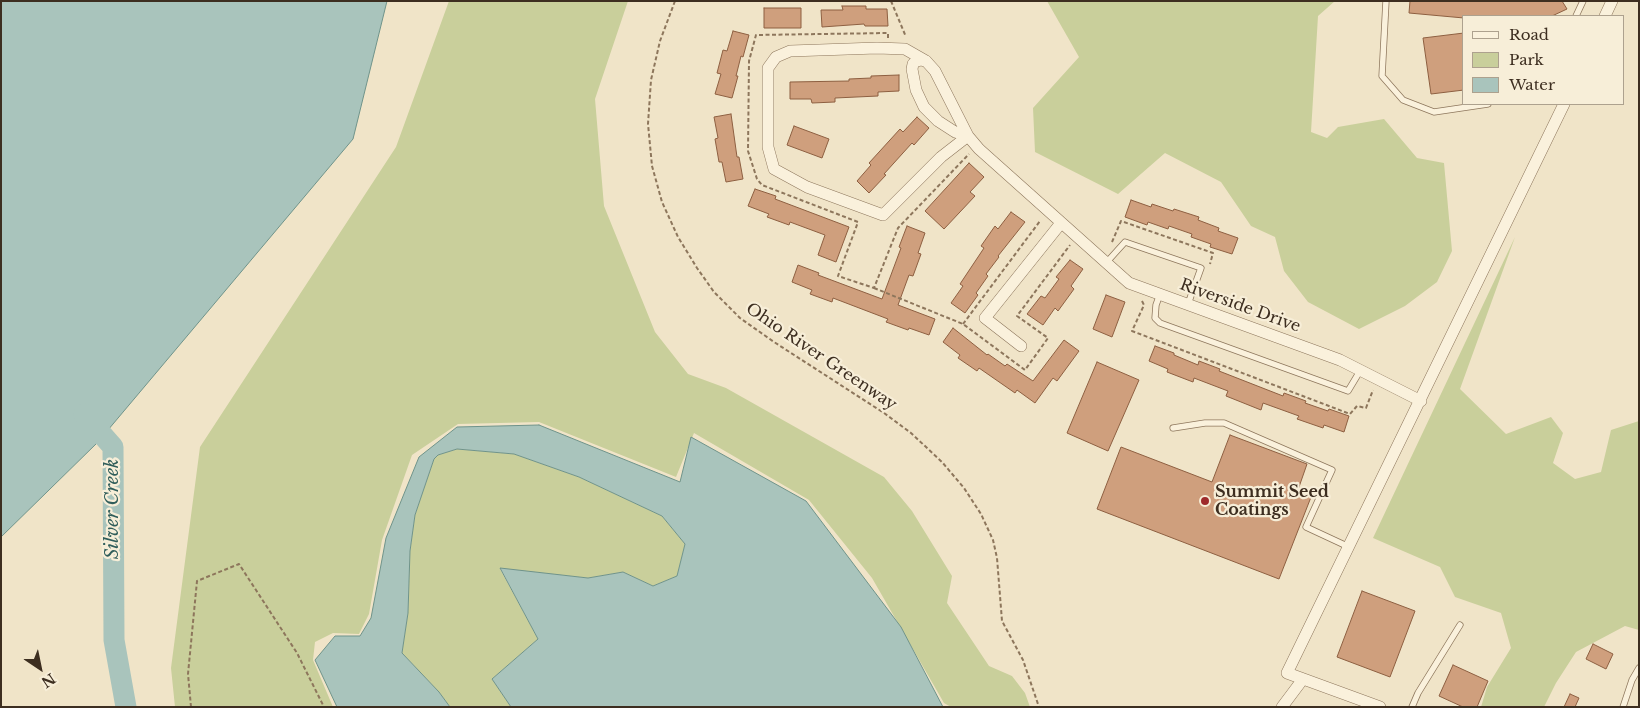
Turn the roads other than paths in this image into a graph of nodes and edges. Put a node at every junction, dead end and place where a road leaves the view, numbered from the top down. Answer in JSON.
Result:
{"nodes":[{"id":1,"x":1386,"y":1,"type":"edge"},
{"id":2,"x":1583,"y":1,"type":"edge"},
{"id":3,"x":1612,"y":1,"type":"edge"},
{"id":4,"x":1576,"y":15,"type":"edge"},
{"id":5,"x":1605,"y":15,"type":"edge"},
{"id":6,"x":926,"y":61,"type":"junction"},
{"id":7,"x":1481,"y":105,"type":"edge"},
{"id":8,"x":1564,"y":105,"type":"edge"},
{"id":9,"x":968,"y":136,"type":"junction"},
{"id":10,"x":1061,"y":223,"type":"junction"},
{"id":11,"x":1106,"y":263,"type":"junction"},
{"id":12,"x":1160,"y":294,"type":"junction"},
{"id":13,"x":1188,"y":304,"type":"junction"},
{"id":14,"x":1021,"y":346,"type":"dead end"},
{"id":15,"x":1360,"y":371,"type":"junction"},
{"id":16,"x":1421,"y":401,"type":"junction"},
{"id":17,"x":1173,"y":428,"type":"dead end"},
{"id":18,"x":1349,"y":547,"type":"junction"},
{"id":19,"x":1460,"y":625,"type":"dead end"},
{"id":20,"x":1639,"y":668,"type":"edge"},
{"id":21,"x":1302,"y":679,"type":"junction"},
{"id":22,"x":1375,"y":706,"type":"edge"},
{"id":23,"x":1282,"y":707,"type":"edge"},
{"id":24,"x":1412,"y":707,"type":"edge"},
{"id":25,"x":1624,"y":707,"type":"edge"}],
"edges":[{"from":1,"to":7,"type":"lane"},
{"from":2,"to":4,"type":"lane"},
{"from":3,"to":5,"type":"street"},
{"from":6,"to":9,"type":"street"},
{"from":6,"to":9,"type":"street"},
{"from":6,"to":9,"type":"street"},
{"from":8,"to":16,"type":"street"},
{"from":9,"to":10,"type":"street","name":"Riverside Drive"},
{"from":10,"to":11,"type":"street","name":"Riverside Drive"},
{"from":10,"to":14,"type":"street"},
{"from":11,"to":12,"type":"street","name":"Riverside Drive"},
{"from":11,"to":13,"type":"lane"},
{"from":12,"to":13,"type":"street","name":"Riverside Drive"},
{"from":12,"to":15,"type":"lane"},
{"from":13,"to":15,"type":"street","name":"Riverside Drive"},
{"from":15,"to":16,"type":"street","name":"Riverside Drive"},
{"from":16,"to":18,"type":"street"},
{"from":17,"to":18,"type":"lane"},
{"from":18,"to":21,"type":"street"},
{"from":19,"to":24,"type":"lane"},
{"from":20,"to":25,"type":"lane"},
{"from":21,"to":22,"type":"street"},
{"from":21,"to":23,"type":"street"}]}
